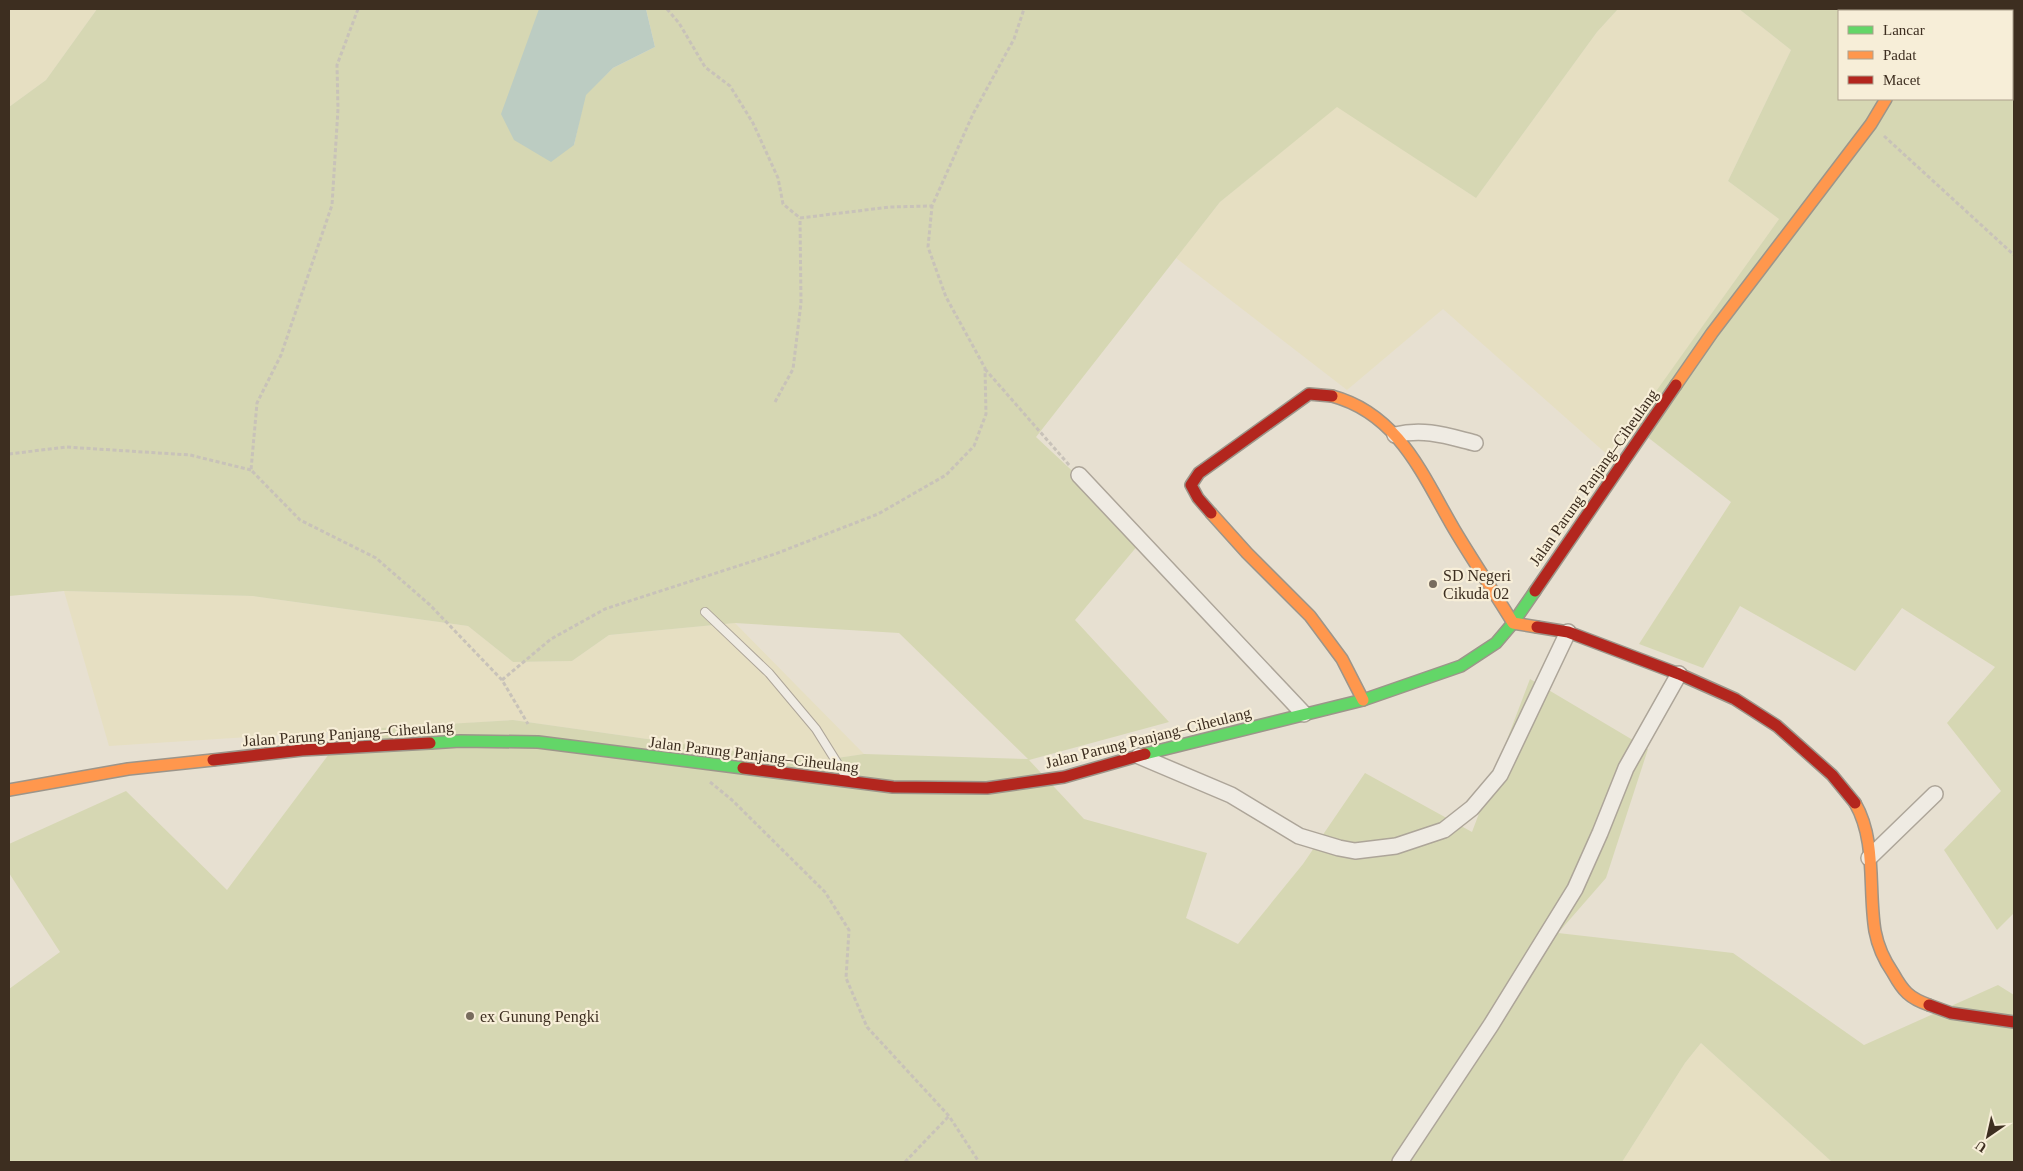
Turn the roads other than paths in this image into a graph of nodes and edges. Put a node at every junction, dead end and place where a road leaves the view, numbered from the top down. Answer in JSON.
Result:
{"nodes":[{"id":1,"x":1885,"y":100,"type":"edge"},
{"id":2,"x":1395,"y":435,"type":"junction"},
{"id":3,"x":1476,"y":443,"type":"dead end"},
{"id":4,"x":1079,"y":476,"type":"road end"},
{"id":5,"x":705,"y":612,"type":"dead end"},
{"id":6,"x":1513,"y":623,"type":"junction"},
{"id":7,"x":1568,"y":632,"type":"junction"},
{"id":8,"x":1679,"y":674,"type":"junction"},
{"id":9,"x":1363,"y":700,"type":"junction"},
{"id":10,"x":1304,"y":714,"type":"junction"},
{"id":11,"x":1139,"y":756,"type":"junction"},
{"id":12,"x":850,"y":782,"type":"junction"},
{"id":13,"x":9,"y":790,"type":"edge"},
{"id":14,"x":1935,"y":794,"type":"dead end"},
{"id":15,"x":1869,"y":858,"type":"junction"},
{"id":16,"x":2014,"y":1022,"type":"edge"},
{"id":17,"x":1400,"y":1162,"type":"edge"}],
"edges":[{"from":1,"to":6,"type":"street","name":"Jalan Parung Panjang–Ciheulang"},
{"from":2,"to":3,"type":"street"},
{"from":2,"to":6,"type":"street"},
{"from":2,"to":9,"type":"street"},
{"from":4,"to":10,"type":"street"},
{"from":5,"to":12,"type":"lane"},
{"from":6,"to":7,"type":"street"},
{"from":6,"to":9,"type":"street","name":"Jalan Parung Panjang–Ciheulang"},
{"from":7,"to":8,"type":"street"},
{"from":7,"to":11,"type":"street"},
{"from":8,"to":15,"type":"street"},
{"from":8,"to":17,"type":"street"},
{"from":9,"to":10,"type":"street","name":"Jalan Parung Panjang–Ciheulang"},
{"from":10,"to":11,"type":"street","name":"Jalan Parung Panjang–Ciheulang"},
{"from":11,"to":12,"type":"street","name":"Jalan Parung Panjang–Ciheulang"},
{"from":12,"to":13,"type":"street","name":"Jalan Parung Panjang–Ciheulang"},
{"from":14,"to":15,"type":"street"},
{"from":15,"to":16,"type":"street"}]}
